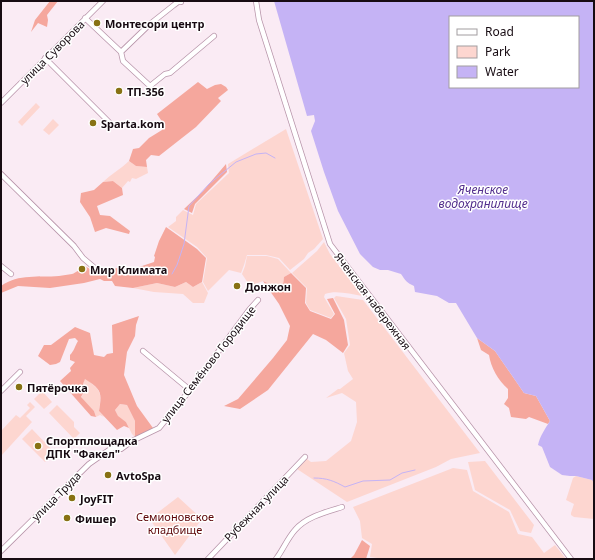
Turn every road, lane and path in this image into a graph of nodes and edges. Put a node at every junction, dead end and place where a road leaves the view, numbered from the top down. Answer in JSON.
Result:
{"nodes":[{"id":1,"x":103,"y":1,"type":"edge"},
{"id":2,"x":256,"y":1,"type":"edge"},
{"id":3,"x":181,"y":2,"type":"dead end"},
{"id":4,"x":85,"y":18,"type":"junction"},
{"id":5,"x":214,"y":36,"type":"dead end"},
{"id":6,"x":121,"y":52,"type":"junction"},
{"id":7,"x":45,"y":58,"type":"junction"},
{"id":8,"x":1,"y":103,"type":"edge"},
{"id":9,"x":111,"y":124,"type":"dead end"},
{"id":10,"x":1,"y":174,"type":"edge"},
{"id":11,"x":1,"y":266,"type":"edge"},
{"id":12,"x":96,"y":270,"type":"dead end"},
{"id":13,"x":11,"y":274,"type":"dead end"},
{"id":14,"x":258,"y":300,"type":"dead end"},
{"id":15,"x":144,"y":350,"type":"dead end"},
{"id":16,"x":20,"y":372,"type":"dead end"},
{"id":17,"x":190,"y":390,"type":"junction"},
{"id":18,"x":1,"y":391,"type":"edge"},
{"id":19,"x":159,"y":428,"type":"joint"},
{"id":20,"x":305,"y":457,"type":"dead end"},
{"id":21,"x":342,"y":506,"type":"dead end"},
{"id":22,"x":1,"y":551,"type":"edge"},
{"id":23,"x":208,"y":559,"type":"edge"},
{"id":24,"x":276,"y":559,"type":"edge"},
{"id":25,"x":571,"y":559,"type":"edge"}],
"edges":[{"from":1,"to":4,"type":"street","name":"улица Суворова"},
{"from":2,"to":25,"type":"street","name":"Яченская набережная"},
{"from":3,"to":6,"type":"street"},
{"from":4,"to":6,"type":"street"},
{"from":4,"to":7,"type":"street","name":"улица Суворова"},
{"from":5,"to":6,"type":"street"},
{"from":7,"to":8,"type":"street","name":"улица Суворова"},
{"from":7,"to":9,"type":"street"},
{"from":10,"to":12,"type":"street"},
{"from":11,"to":13,"type":"street"},
{"from":14,"to":17,"type":"street","name":"улица Семёново Городище"},
{"from":15,"to":17,"type":"street"},
{"from":16,"to":18,"type":"street"},
{"from":17,"to":19,"type":"street","name":"улица Семёново Городище"},
{"from":19,"to":22,"type":"street","name":"улица Труда"},
{"from":20,"to":23,"type":"street","name":"Рубежная улица"},
{"from":21,"to":24,"type":"street"}]}
